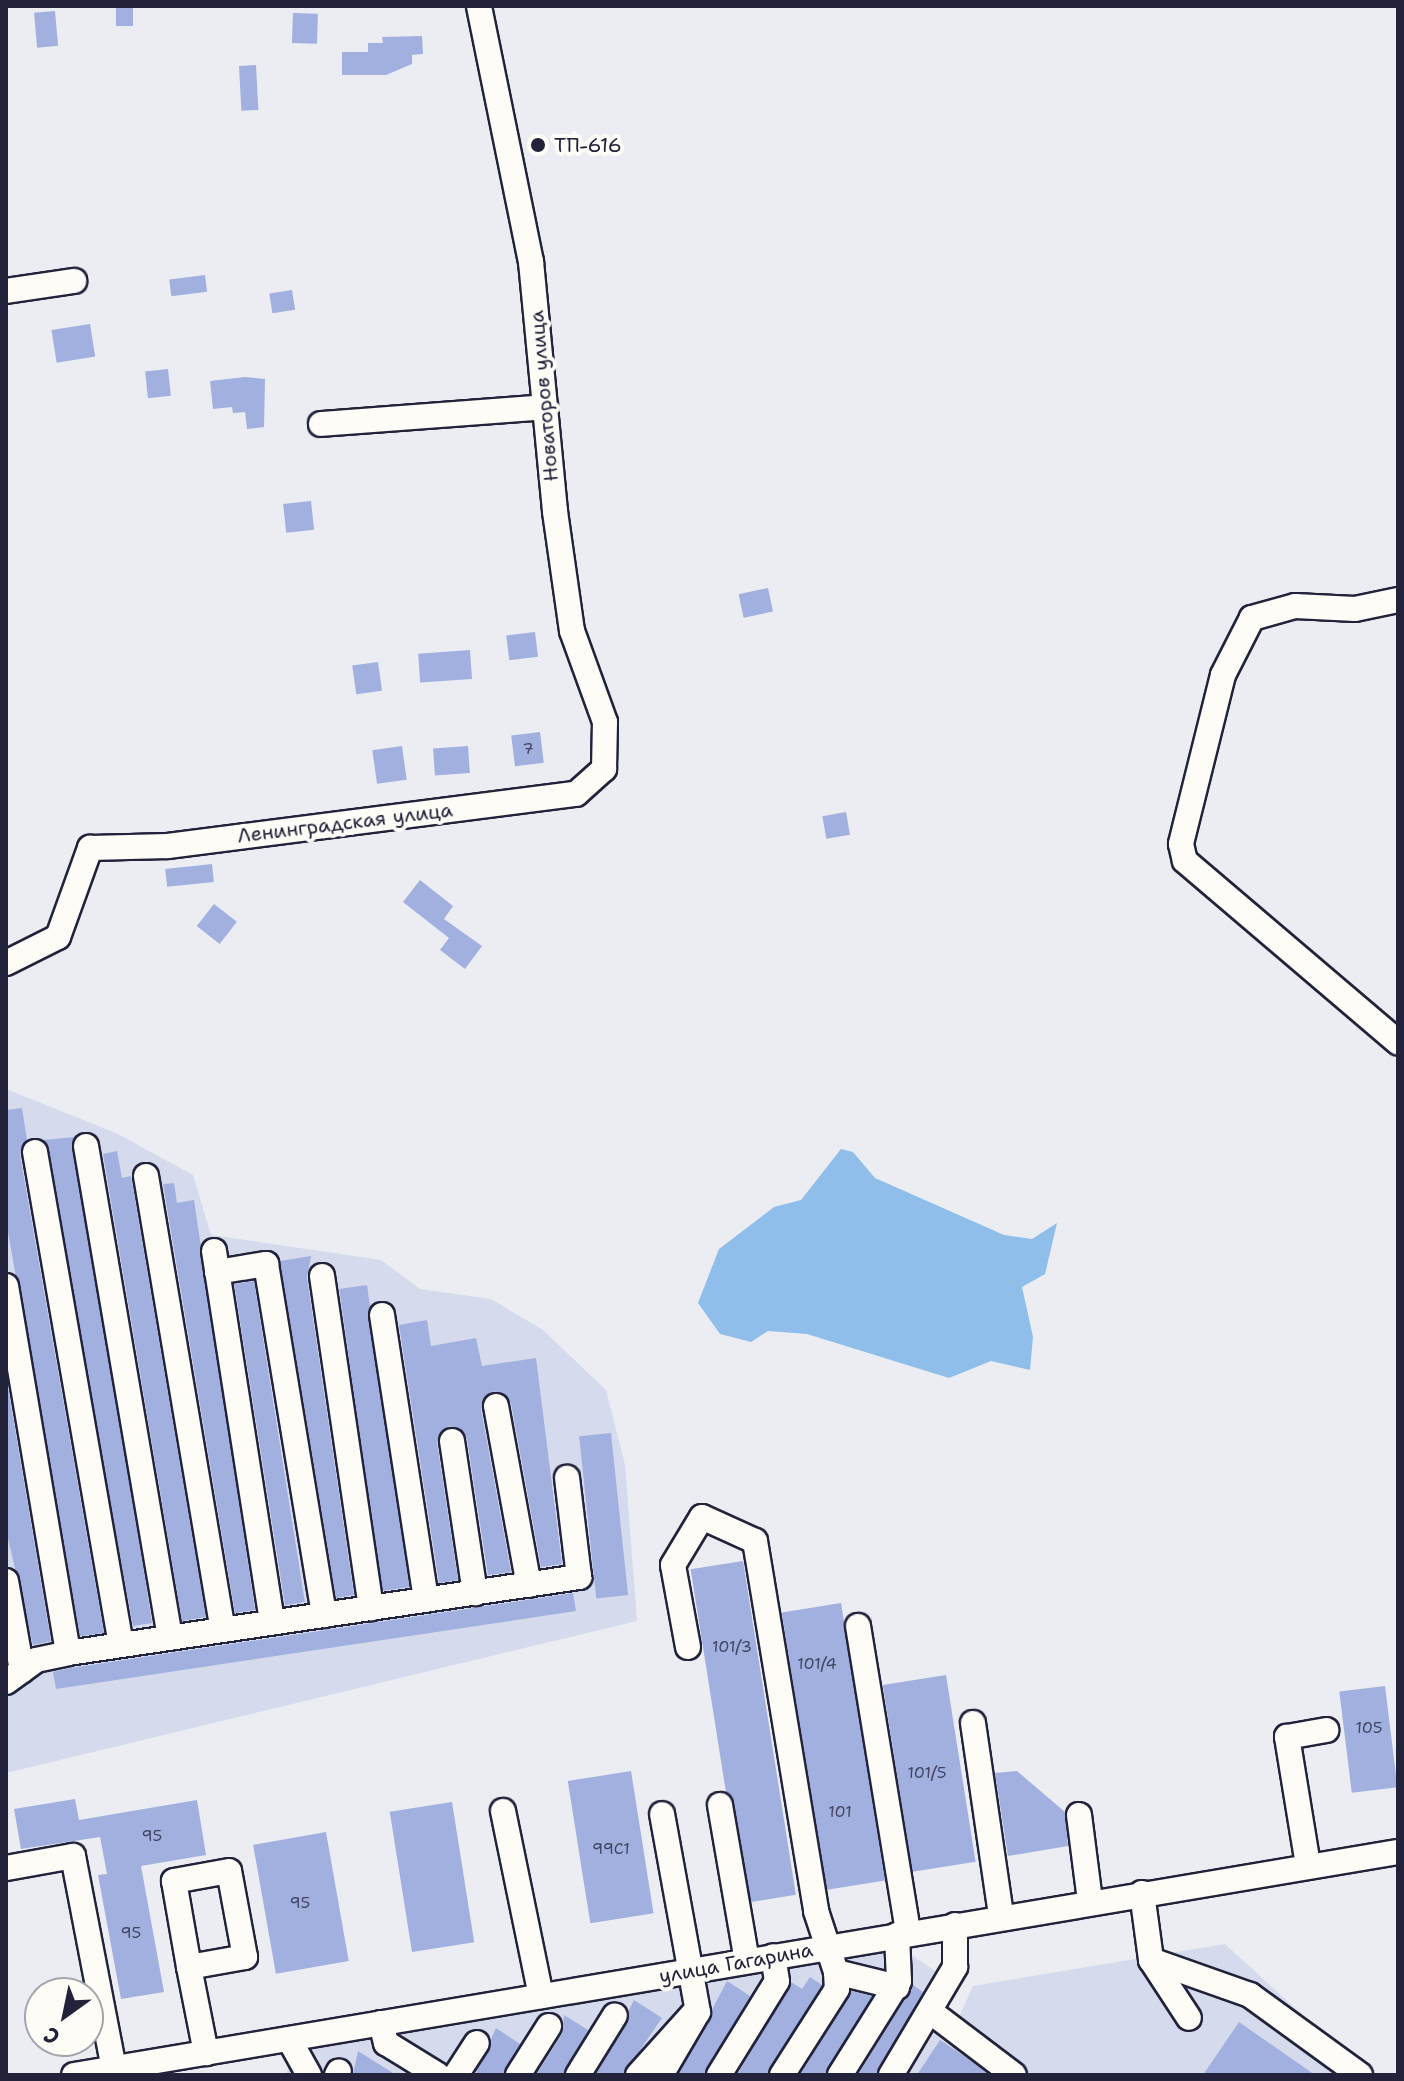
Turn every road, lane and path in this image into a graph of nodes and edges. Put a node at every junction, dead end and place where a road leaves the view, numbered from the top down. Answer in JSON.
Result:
{"nodes":[{"id":1,"x":479,"y":6,"type":"edge"},
{"id":2,"x":74,"y":281,"type":"dead end"},
{"id":3,"x":6,"y":291,"type":"edge"},
{"id":4,"x":545,"y":407,"type":"junction"},
{"id":5,"x":321,"y":424,"type":"dead end"},
{"id":6,"x":1398,"y":600,"type":"edge"},
{"id":7,"x":596,"y":783,"type":"joint"},
{"id":8,"x":6,"y":963,"type":"edge"},
{"id":9,"x":1398,"y":1042,"type":"edge"},
{"id":10,"x":86,"y":1146,"type":"dead end"},
{"id":11,"x":35,"y":1152,"type":"dead end"},
{"id":12,"x":146,"y":1176,"type":"dead end"},
{"id":13,"x":322,"y":1276,"type":"dead end"},
{"id":14,"x":6,"y":1286,"type":"edge"},
{"id":15,"x":382,"y":1315,"type":"dead end"},
{"id":16,"x":496,"y":1406,"type":"dead end"},
{"id":17,"x":452,"y":1441,"type":"dead end"},
{"id":18,"x":567,"y":1478,"type":"dead end"},
{"id":19,"x":6,"y":1581,"type":"edge"},
{"id":20,"x":529,"y":1585,"type":"junction"},
{"id":21,"x":475,"y":1593,"type":"junction"},
{"id":22,"x":426,"y":1600,"type":"junction"},
{"id":23,"x":371,"y":1608,"type":"junction"},
{"id":24,"x":324,"y":1615,"type":"junction"},
{"id":25,"x":272,"y":1623,"type":"junction"},
{"id":26,"x":858,"y":1626,"type":"dead end"},
{"id":27,"x":223,"y":1630,"type":"junction"},
{"id":28,"x":170,"y":1638,"type":"junction"},
{"id":29,"x":121,"y":1645,"type":"junction"},
{"id":30,"x":688,"y":1647,"type":"dead end"},
{"id":31,"x":68,"y":1653,"type":"junction"},
{"id":32,"x":14,"y":1676,"type":"edge"},
{"id":33,"x":973,"y":1723,"type":"dead end"},
{"id":34,"x":1326,"y":1730,"type":"dead end"},
{"id":35,"x":720,"y":1805,"type":"dead end"},
{"id":36,"x":503,"y":1811,"type":"dead end"},
{"id":37,"x":662,"y":1814,"type":"dead end"},
{"id":38,"x":1079,"y":1815,"type":"dead end"},
{"id":39,"x":1398,"y":1852,"type":"edge"},
{"id":40,"x":1308,"y":1865,"type":"junction"},
{"id":41,"x":6,"y":1868,"type":"edge"},
{"id":42,"x":1142,"y":1893,"type":"junction"},
{"id":43,"x":1090,"y":1901,"type":"junction"},
{"id":44,"x":1001,"y":1916,"type":"junction"},
{"id":45,"x":955,"y":1925,"type":"junction"},
{"id":46,"x":903,"y":1934,"type":"junction"},
{"id":47,"x":830,"y":1947,"type":"junction"},
{"id":48,"x":773,"y":1956,"type":"junction"},
{"id":49,"x":1151,"y":1960,"type":"junction"},
{"id":50,"x":747,"y":1961,"type":"junction"},
{"id":51,"x":189,"y":1967,"type":"dead end"},
{"id":52,"x":692,"y":1970,"type":"junction"},
{"id":53,"x":836,"y":1972,"type":"junction"},
{"id":54,"x":897,"y":1987,"type":"junction"},
{"id":55,"x":541,"y":1996,"type":"junction"},
{"id":56,"x":698,"y":2012,"type":"junction"},
{"id":57,"x":931,"y":2012,"type":"junction"},
{"id":58,"x":615,"y":2015,"type":"dead end"},
{"id":59,"x":1189,"y":2018,"type":"dead end"},
{"id":60,"x":381,"y":2023,"type":"junction"},
{"id":61,"x":549,"y":2026,"type":"dead end"},
{"id":62,"x":289,"y":2039,"type":"junction"},
{"id":63,"x":477,"y":2043,"type":"dead end"},
{"id":64,"x":206,"y":2053,"type":"junction"},
{"id":65,"x":400,"y":2065,"type":"edge"},
{"id":66,"x":114,"y":2068,"type":"junction"},
{"id":67,"x":1005,"y":2072,"type":"edge"},
{"id":68,"x":74,"y":2075,"type":"edge"},
{"id":69,"x":309,"y":2075,"type":"edge"},
{"id":70,"x":438,"y":2075,"type":"edge"},
{"id":71,"x":456,"y":2075,"type":"edge"},
{"id":72,"x":518,"y":2075,"type":"edge"},
{"id":73,"x":578,"y":2075,"type":"edge"},
{"id":74,"x":638,"y":2075,"type":"edge"},
{"id":75,"x":661,"y":2075,"type":"edge"},
{"id":76,"x":719,"y":2075,"type":"edge"},
{"id":77,"x":782,"y":2075,"type":"edge"},
{"id":78,"x":840,"y":2075,"type":"edge"},
{"id":79,"x":891,"y":2075,"type":"edge"},
{"id":80,"x":1360,"y":2075,"type":"edge"}],
"edges":[{"from":1,"to":4,"type":"street","name":"Новаторов улица"},
{"from":2,"to":3,"type":"street"},
{"from":4,"to":5,"type":"street"},
{"from":4,"to":7,"type":"street","name":"Новаторов улица"},
{"from":6,"to":9,"type":"street"},
{"from":7,"to":8,"type":"street","name":"Ленинградская улица"},
{"from":10,"to":28,"type":"street"},
{"from":11,"to":29,"type":"street"},
{"from":12,"to":27,"type":"street"},
{"from":13,"to":23,"type":"street"},
{"from":14,"to":31,"type":"street"},
{"from":15,"to":22,"type":"street"},
{"from":16,"to":20,"type":"street"},
{"from":17,"to":21,"type":"street"},
{"from":18,"to":20,"type":"street"},
{"from":19,"to":32,"type":"street"},
{"from":20,"to":21,"type":"street"},
{"from":21,"to":22,"type":"street"},
{"from":22,"to":23,"type":"street"},
{"from":23,"to":24,"type":"street"},
{"from":24,"to":25,"type":"street"},
{"from":24,"to":25,"type":"street"},
{"from":25,"to":27,"type":"street"},
{"from":26,"to":46,"type":"street"},
{"from":27,"to":28,"type":"street"},
{"from":28,"to":29,"type":"street"},
{"from":29,"to":31,"type":"street"},
{"from":30,"to":47,"type":"street"},
{"from":31,"to":32,"type":"street"},
{"from":33,"to":44,"type":"street"},
{"from":34,"to":40,"type":"street"},
{"from":35,"to":50,"type":"street"},
{"from":36,"to":55,"type":"street"},
{"from":37,"to":52,"type":"street"},
{"from":38,"to":43,"type":"street"},
{"from":39,"to":40,"type":"street","name":"улица Гагарина"},
{"from":40,"to":42,"type":"street","name":"улица Гагарина"},
{"from":41,"to":66,"type":"street"},
{"from":42,"to":43,"type":"street","name":"улица Гагарина"},
{"from":42,"to":49,"type":"street"},
{"from":43,"to":44,"type":"street","name":"улица Гагарина"},
{"from":44,"to":45,"type":"street","name":"улица Гагарина"},
{"from":45,"to":46,"type":"street","name":"улица Гагарина"},
{"from":45,"to":57,"type":"street"},
{"from":46,"to":47,"type":"street","name":"улица Гагарина"},
{"from":46,"to":54,"type":"street"},
{"from":47,"to":48,"type":"street","name":"улица Гагарина"},
{"from":47,"to":53,"type":"street"},
{"from":48,"to":50,"type":"street","name":"улица Гагарина"},
{"from":48,"to":76,"type":"street"},
{"from":49,"to":59,"type":"street"},
{"from":49,"to":80,"type":"street"},
{"from":50,"to":52,"type":"street","name":"улица Гагарина"},
{"from":51,"to":64,"type":"street"},
{"from":52,"to":55,"type":"street","name":"улица Гагарина"},
{"from":52,"to":56,"type":"street"},
{"from":53,"to":54,"type":"street"},
{"from":53,"to":77,"type":"street"},
{"from":54,"to":78,"type":"street"},
{"from":55,"to":60,"type":"street","name":"улица Гагарина"},
{"from":56,"to":74,"type":"street"},
{"from":56,"to":75,"type":"street"},
{"from":57,"to":67,"type":"street"},
{"from":57,"to":79,"type":"street"},
{"from":58,"to":73,"type":"street"},
{"from":60,"to":62,"type":"street","name":"улица Гагарина"},
{"from":60,"to":65,"type":"street"},
{"from":61,"to":72,"type":"street"},
{"from":62,"to":64,"type":"street","name":"улица Гагарина"},
{"from":62,"to":69,"type":"street"},
{"from":63,"to":71,"type":"street"},
{"from":64,"to":66,"type":"street","name":"улица Гагарина"},
{"from":65,"to":70,"type":"street"},
{"from":66,"to":68,"type":"street","name":"улица Гагарина"}]}
